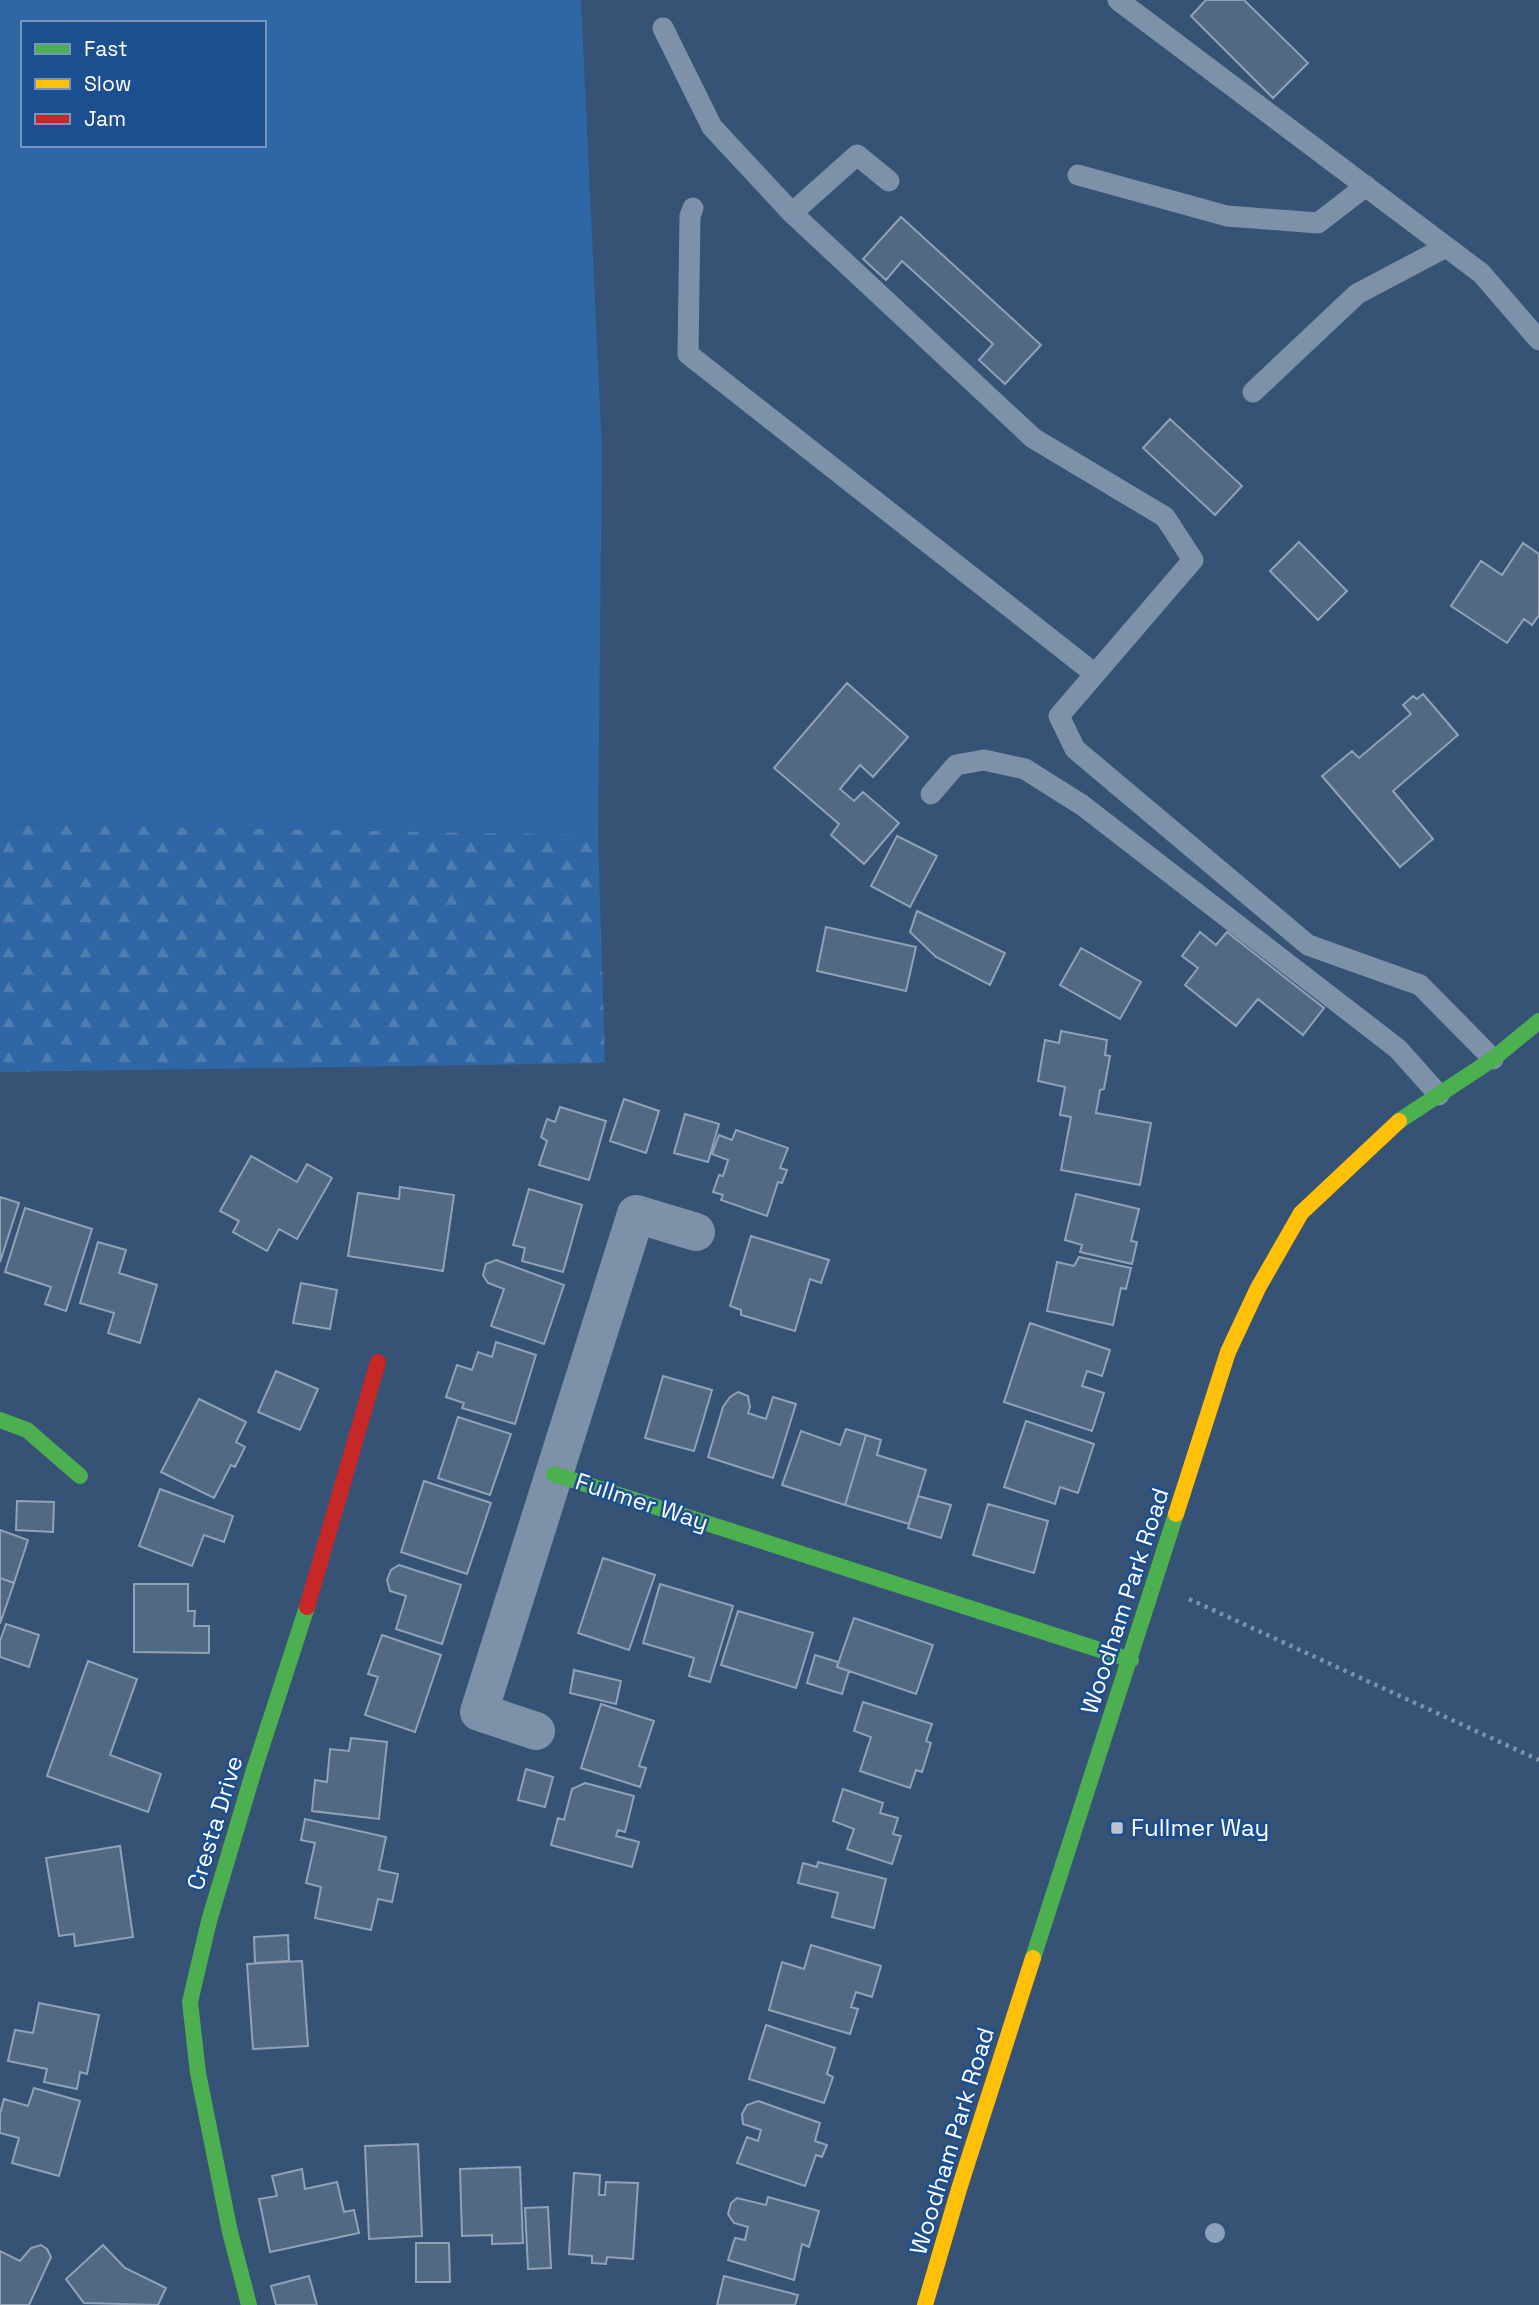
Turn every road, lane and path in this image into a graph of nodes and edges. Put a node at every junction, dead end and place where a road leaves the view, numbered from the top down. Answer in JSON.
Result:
{"nodes":[{"id":1,"x":1118,"y":0,"type":"edge"},
{"id":2,"x":663,"y":28,"type":"dead end"},
{"id":3,"x":1078,"y":175,"type":"dead end"},
{"id":4,"x":889,"y":181,"type":"dead end"},
{"id":5,"x":1366,"y":186,"type":"junction"},
{"id":6,"x":693,"y":208,"type":"dead end"},
{"id":7,"x":792,"y":214,"type":"junction"},
{"id":8,"x":1446,"y":247,"type":"junction"},
{"id":9,"x":1539,"y":340,"type":"edge"},
{"id":10,"x":1253,"y":391,"type":"dead end"},
{"id":11,"x":1095,"y":674,"type":"junction"},
{"id":12,"x":931,"y":794,"type":"dead end"},
{"id":13,"x":1539,"y":1021,"type":"edge"},
{"id":14,"x":1493,"y":1059,"type":"junction"},
{"id":15,"x":1438,"y":1095,"type":"junction"},
{"id":16,"x":696,"y":1232,"type":"dead end"},
{"id":17,"x":378,"y":1362,"type":"dead end"},
{"id":18,"x":0,"y":1420,"type":"edge"},
{"id":19,"x":554,"y":1474,"type":"junction"},
{"id":20,"x":80,"y":1476,"type":"dead end"},
{"id":21,"x":1154,"y":1582,"type":"junction"},
{"id":22,"x":1131,"y":1660,"type":"junction"},
{"id":23,"x":536,"y":1731,"type":"dead end"},
{"id":24,"x":1539,"y":1760,"type":"edge"},
{"id":25,"x":249,"y":2305,"type":"edge"},
{"id":26,"x":925,"y":2305,"type":"edge"}],
"edges":[{"from":1,"to":5,"type":"lane"},
{"from":2,"to":7,"type":"lane"},
{"from":3,"to":5,"type":"lane"},
{"from":4,"to":7,"type":"lane"},
{"from":5,"to":8,"type":"lane"},
{"from":6,"to":11,"type":"lane"},
{"from":7,"to":11,"type":"lane"},
{"from":8,"to":9,"type":"lane"},
{"from":8,"to":10,"type":"lane"},
{"from":11,"to":14,"type":"lane"},
{"from":12,"to":15,"type":"lane"},
{"from":13,"to":14,"type":"street","name":"Woodham Park Road"},
{"from":14,"to":15,"type":"street","name":"Woodham Park Road"},
{"from":15,"to":21,"type":"street","name":"Woodham Park Road"},
{"from":16,"to":19,"type":"street","name":"Fullmer Way"},
{"from":17,"to":25,"type":"street","name":"Cresta Drive"},
{"from":18,"to":20,"type":"street"},
{"from":19,"to":22,"type":"street","name":"Fullmer Way"},
{"from":19,"to":23,"type":"street","name":"Fullmer Way"},
{"from":21,"to":22,"type":"street","name":"Woodham Park Road"},
{"from":21,"to":24,"type":"path"},
{"from":22,"to":26,"type":"street","name":"Woodham Park Road"}]}
